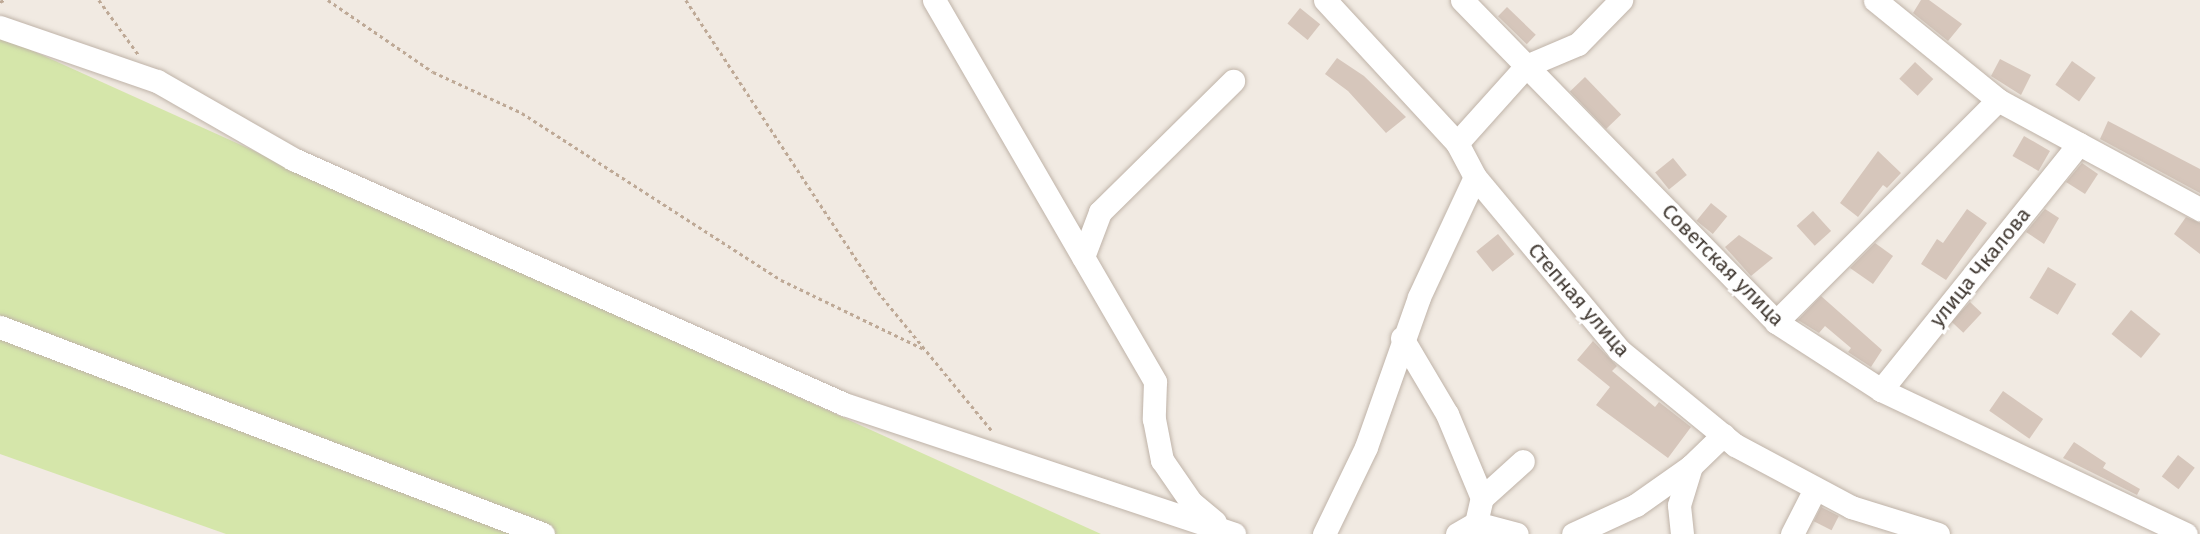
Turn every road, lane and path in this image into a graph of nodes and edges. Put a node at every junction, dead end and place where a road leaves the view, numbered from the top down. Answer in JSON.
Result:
{"nodes":[{"id":1,"x":99,"y":0,"type":"edge"},
{"id":2,"x":328,"y":0,"type":"edge"},
{"id":3,"x":686,"y":0,"type":"edge"},
{"id":4,"x":934,"y":0,"type":"edge"},
{"id":5,"x":1325,"y":0,"type":"edge"},
{"id":6,"x":1462,"y":0,"type":"edge"},
{"id":7,"x":1621,"y":0,"type":"edge"},
{"id":8,"x":1875,"y":0,"type":"edge"},
{"id":9,"x":0,"y":27,"type":"edge"},
{"id":10,"x":1526,"y":66,"type":"junction"},
{"id":11,"x":157,"y":81,"type":"junction"},
{"id":12,"x":1233,"y":81,"type":"dead end"},
{"id":13,"x":1998,"y":100,"type":"junction"},
{"id":14,"x":1457,"y":143,"type":"junction"},
{"id":15,"x":2079,"y":144,"type":"junction"},
{"id":16,"x":1475,"y":177,"type":"junction"},
{"id":17,"x":2200,"y":209,"type":"edge"},
{"id":18,"x":1083,"y":257,"type":"junction"},
{"id":19,"x":1776,"y":323,"type":"junction"},
{"id":20,"x":0,"y":327,"type":"edge"},
{"id":21,"x":1402,"y":338,"type":"junction"},
{"id":22,"x":924,"y":349,"type":"junction"},
{"id":23,"x":1881,"y":390,"type":"junction"},
{"id":24,"x":1723,"y":435,"type":"junction"},
{"id":25,"x":1015,"y":459,"type":"junction"},
{"id":26,"x":1523,"y":461,"type":"dead end"},
{"id":27,"x":1691,"y":466,"type":"junction"},
{"id":28,"x":1815,"y":489,"type":"junction"},
{"id":29,"x":1482,"y":498,"type":"junction"},
{"id":30,"x":1466,"y":529,"type":"edge"},
{"id":31,"x":1229,"y":532,"type":"edge"},
{"id":32,"x":543,"y":534,"type":"edge"},
{"id":33,"x":1324,"y":534,"type":"edge"},
{"id":34,"x":1517,"y":534,"type":"edge"},
{"id":35,"x":1573,"y":534,"type":"edge"},
{"id":36,"x":1682,"y":534,"type":"edge"},
{"id":37,"x":1792,"y":534,"type":"edge"},
{"id":38,"x":1938,"y":534,"type":"edge"},
{"id":39,"x":2186,"y":534,"type":"edge"}],
"edges":[{"from":1,"to":11,"type":"path"},
{"from":2,"to":22,"type":"path"},
{"from":3,"to":22,"type":"path"},
{"from":4,"to":18,"type":"street"},
{"from":5,"to":14,"type":"street","name":"Степная улица"},
{"from":6,"to":10,"type":"street","name":"Советская улица"},
{"from":7,"to":10,"type":"street"},
{"from":8,"to":13,"type":"street"},
{"from":9,"to":11,"type":"street"},
{"from":10,"to":14,"type":"street"},
{"from":10,"to":19,"type":"street","name":"Советская улица"},
{"from":11,"to":25,"type":"street"},
{"from":12,"to":18,"type":"street"},
{"from":13,"to":15,"type":"street"},
{"from":13,"to":19,"type":"street"},
{"from":14,"to":16,"type":"street","name":"Степная улица"},
{"from":15,"to":17,"type":"street"},
{"from":15,"to":23,"type":"street","name":"улица Чкалова"},
{"from":16,"to":21,"type":"street"},
{"from":16,"to":24,"type":"street","name":"Степная улица"},
{"from":18,"to":31,"type":"street"},
{"from":19,"to":23,"type":"street","name":"Советская улица"},
{"from":20,"to":32,"type":"street"},
{"from":21,"to":29,"type":"street"},
{"from":21,"to":33,"type":"street"},
{"from":22,"to":25,"type":"path"},
{"from":23,"to":39,"type":"street","name":"Советская улица"},
{"from":24,"to":27,"type":"street"},
{"from":24,"to":28,"type":"street","name":"Степная улица"},
{"from":25,"to":31,"type":"street"},
{"from":26,"to":29,"type":"street"},
{"from":27,"to":35,"type":"street"},
{"from":27,"to":36,"type":"street"},
{"from":28,"to":37,"type":"street"},
{"from":28,"to":38,"type":"street","name":"Степная улица"},
{"from":29,"to":30,"type":"street"},
{"from":30,"to":34,"type":"street"}]}
